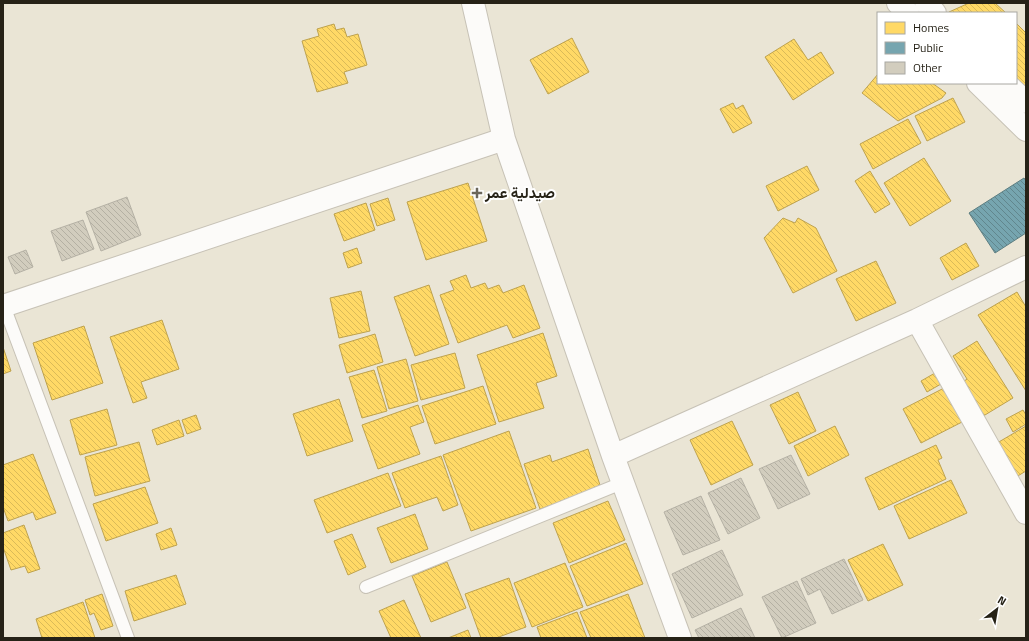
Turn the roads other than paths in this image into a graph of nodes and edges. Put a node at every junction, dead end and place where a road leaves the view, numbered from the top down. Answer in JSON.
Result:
{"nodes":[{"id":1,"x":473,"y":3,"type":"edge"},
{"id":2,"x":898,"y":3,"type":"edge"},
{"id":3,"x":926,"y":3,"type":"edge"},
{"id":4,"x":907,"y":12,"type":"edge"},
{"id":5,"x":934,"y":12,"type":"edge"},
{"id":6,"x":979,"y":84,"type":"edge"},
{"id":7,"x":1006,"y":84,"type":"edge"},
{"id":8,"x":1026,"y":102,"type":"edge"},
{"id":9,"x":1026,"y":130,"type":"edge"},
{"id":10,"x":504,"y":139,"type":"junction"},
{"id":11,"x":1026,"y":267,"type":"edge"},
{"id":12,"x":4,"y":306,"type":"edge"},
{"id":13,"x":917,"y":320,"type":"junction"},
{"id":14,"x":612,"y":456,"type":"junction"},
{"id":15,"x":622,"y":483,"type":"junction"},
{"id":16,"x":1026,"y":513,"type":"edge"},
{"id":17,"x":366,"y":587,"type":"dead end"},
{"id":18,"x":128,"y":638,"type":"edge"},
{"id":19,"x":680,"y":638,"type":"edge"}],
"edges":[{"from":1,"to":10,"type":"street"},
{"from":2,"to":4,"type":"street"},
{"from":3,"to":5,"type":"street"},
{"from":6,"to":9,"type":"street"},
{"from":7,"to":8,"type":"street"},
{"from":10,"to":12,"type":"street"},
{"from":10,"to":14,"type":"street"},
{"from":11,"to":13,"type":"street"},
{"from":12,"to":18,"type":"lane"},
{"from":13,"to":14,"type":"street"},
{"from":13,"to":16,"type":"street"},
{"from":14,"to":15,"type":"street"},
{"from":15,"to":17,"type":"lane"},
{"from":15,"to":19,"type":"street"}]}
